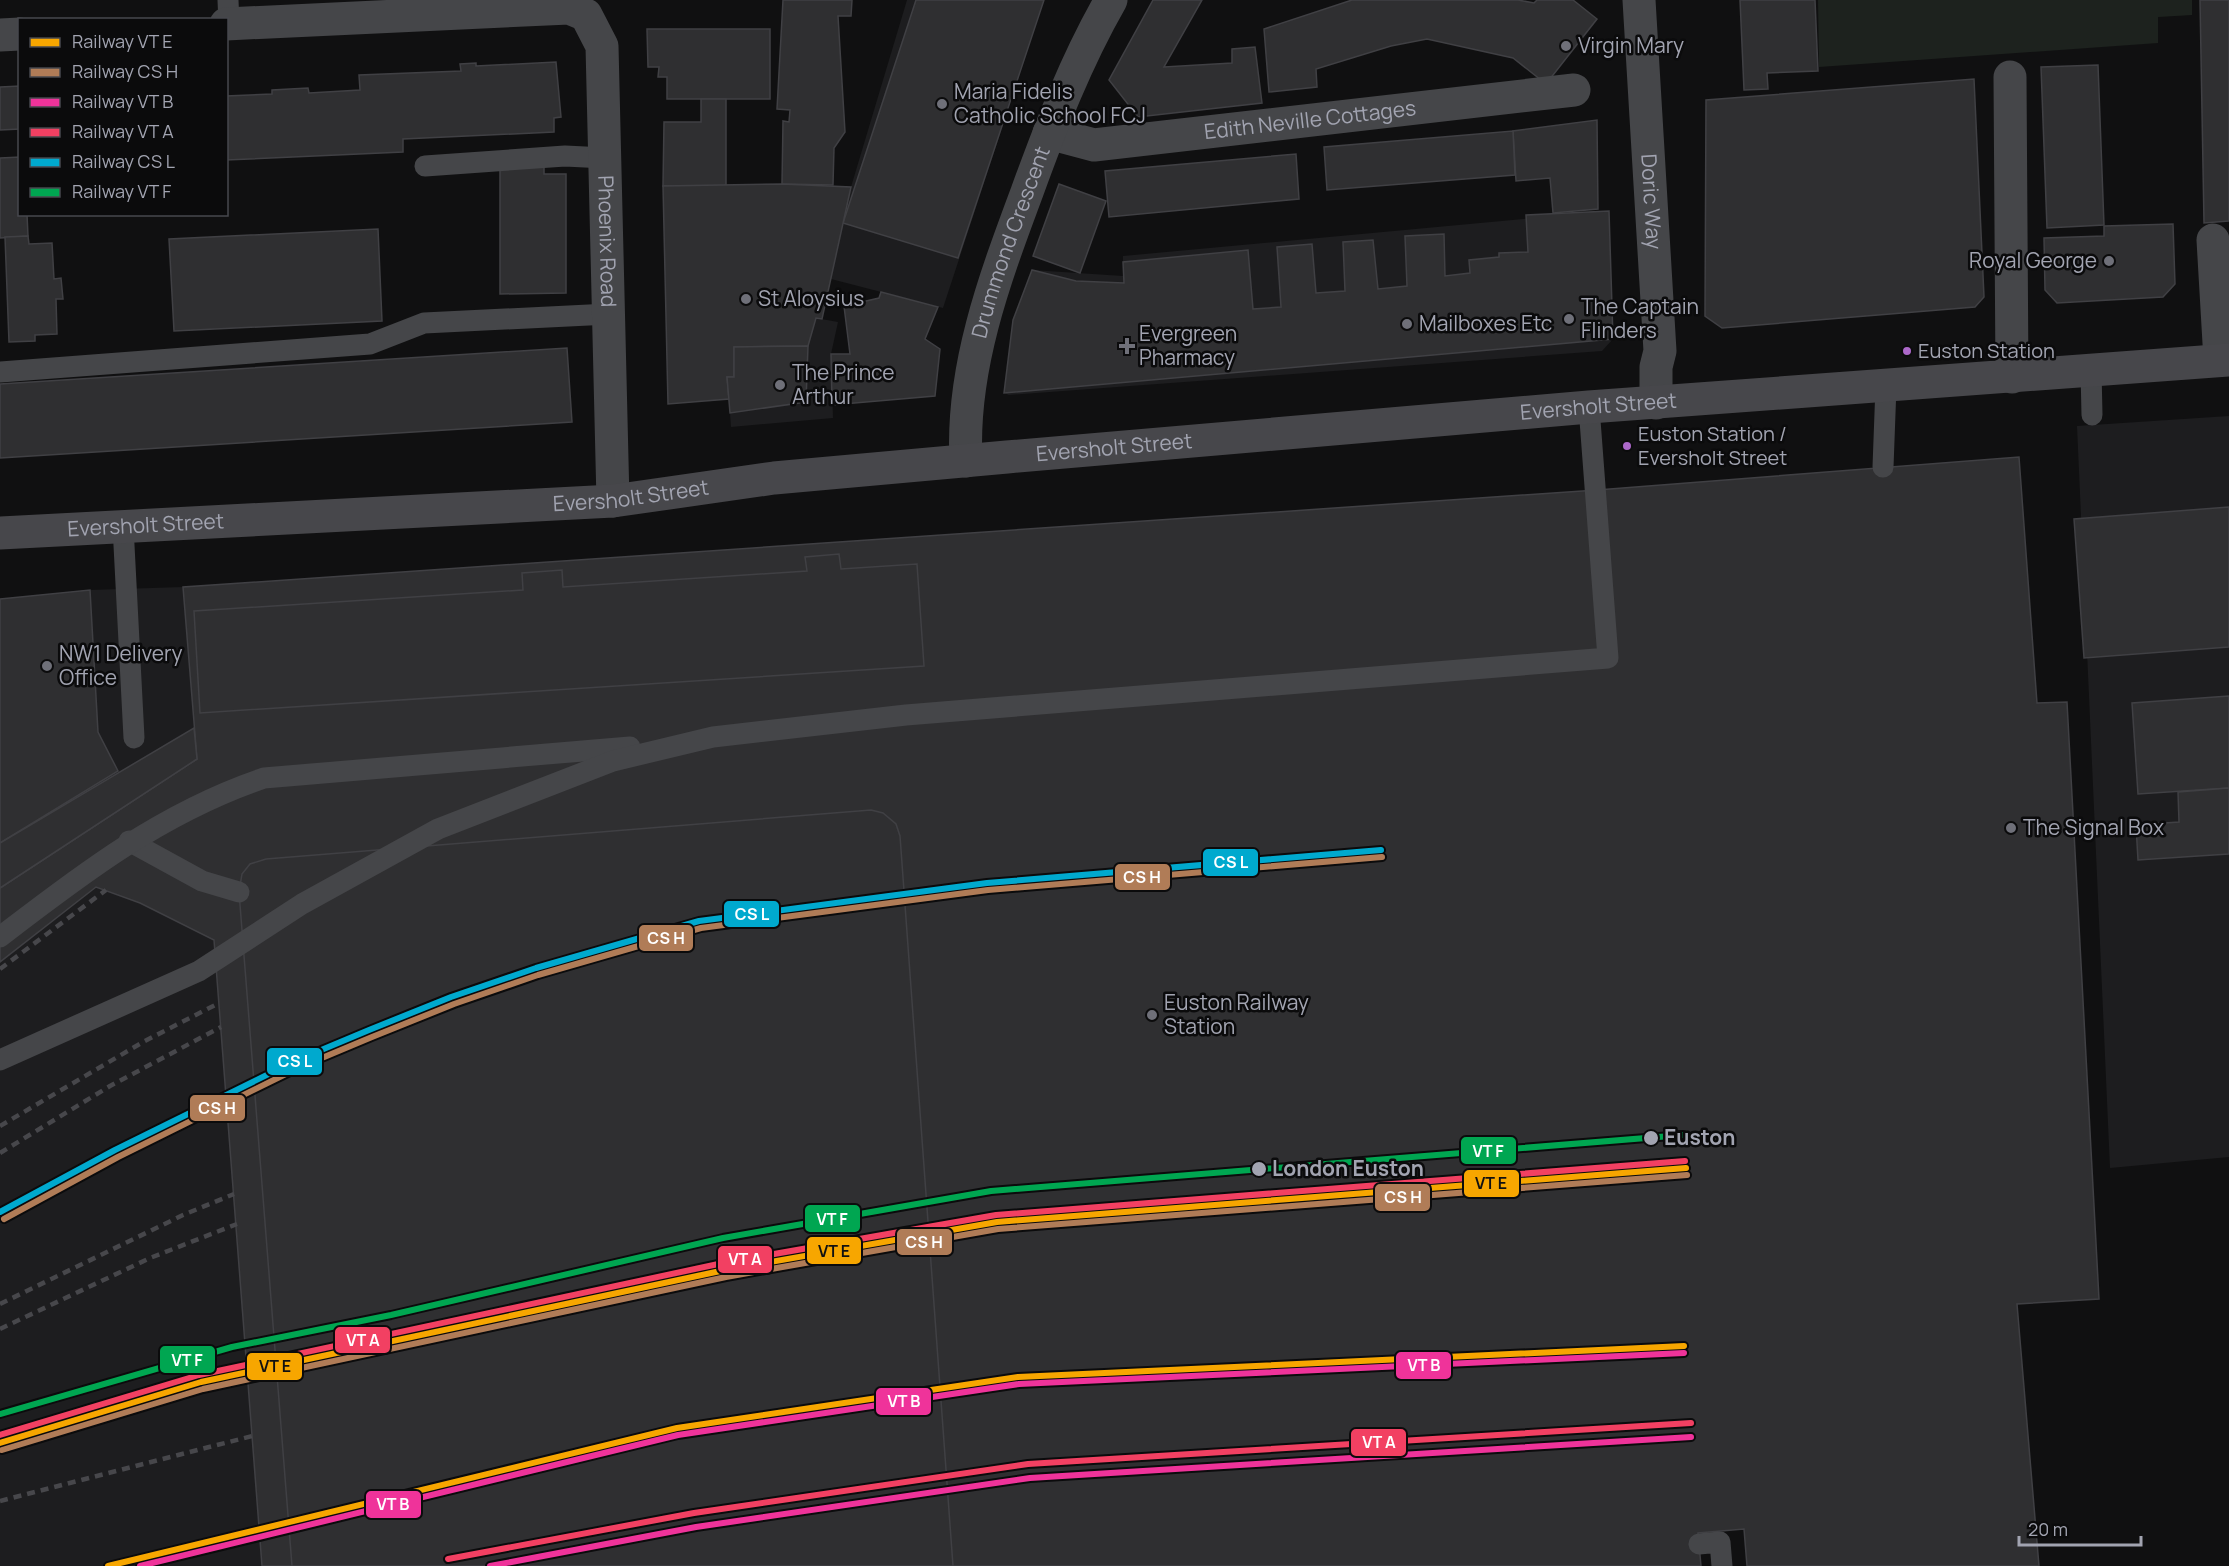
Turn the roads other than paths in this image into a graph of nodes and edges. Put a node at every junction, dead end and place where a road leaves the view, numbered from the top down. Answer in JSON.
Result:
{"nodes":[{"id":1,"x":1111,"y":0,"type":"edge"},
{"id":2,"x":1639,"y":0,"type":"edge"},
{"id":3,"x":569,"y":4,"type":"edge"},
{"id":4,"x":228,"y":16,"type":"edge"},
{"id":5,"x":0,"y":34,"type":"edge"},
{"id":6,"x":18,"y":34,"type":"edge"},
{"id":7,"x":2010,"y":77,"type":"dead end"},
{"id":8,"x":1574,"y":90,"type":"dead end"},
{"id":9,"x":1049,"y":133,"type":"junction"},
{"id":10,"x":605,"y":158,"type":"junction"},
{"id":11,"x":425,"y":166,"type":"dead end"},
{"id":12,"x":2213,"y":240,"type":"dead end"},
{"id":13,"x":609,"y":314,"type":"junction"},
{"id":14,"x":2224,"y":360,"type":"edge"},
{"id":15,"x":2091,"y":370,"type":"junction"},
{"id":16,"x":0,"y":372,"type":"edge"},
{"id":17,"x":2012,"y":376,"type":"junction"},
{"id":18,"x":1886,"y":386,"type":"junction"},
{"id":19,"x":1656,"y":403,"type":"junction"},
{"id":20,"x":1602,"y":406,"type":"junction"},
{"id":21,"x":2092,"y":415,"type":"dead end"},
{"id":22,"x":966,"y":461,"type":"junction"},
{"id":23,"x":1883,"y":467,"type":"dead end"},
{"id":24,"x":613,"y":501,"type":"junction"},
{"id":25,"x":123,"y":526,"type":"junction"},
{"id":26,"x":0,"y":533,"type":"edge"},
{"id":27,"x":911,"y":723,"type":"dead end"},
{"id":28,"x":134,"y":738,"type":"dead end"},
{"id":29,"x":129,"y":841,"type":"junction"},
{"id":30,"x":239,"y":892,"type":"dead end"},
{"id":31,"x":0,"y":937,"type":"edge"},
{"id":32,"x":0,"y":1060,"type":"edge"},
{"id":33,"x":1699,"y":1544,"type":"dead end"},
{"id":34,"x":1722,"y":1566,"type":"edge"}],
"edges":[{"from":1,"to":9,"type":"street","name":"Drummond Crescent"},
{"from":2,"to":19,"type":"street","name":"Doric Way"},
{"from":3,"to":4,"type":"street"},
{"from":3,"to":10,"type":"street","name":"Phoenix Road"},
{"from":5,"to":6,"type":"street"},
{"from":7,"to":17,"type":"street"},
{"from":8,"to":9,"type":"street","name":"Edith Neville Cottages"},
{"from":9,"to":22,"type":"street","name":"Drummond Crescent"},
{"from":10,"to":11,"type":"lane"},
{"from":10,"to":13,"type":"street","name":"Phoenix Road"},
{"from":12,"to":14,"type":"street"},
{"from":13,"to":16,"type":"lane"},
{"from":13,"to":24,"type":"street","name":"Phoenix Road"},
{"from":14,"to":15,"type":"main road","name":"Eversholt Street"},
{"from":15,"to":17,"type":"main road","name":"Eversholt Street"},
{"from":15,"to":21,"type":"lane"},
{"from":17,"to":18,"type":"main road","name":"Eversholt Street"},
{"from":18,"to":19,"type":"main road","name":"Eversholt Street"},
{"from":18,"to":23,"type":"lane"},
{"from":19,"to":20,"type":"main road","name":"Eversholt Street"},
{"from":20,"to":22,"type":"main road","name":"Eversholt Street"},
{"from":20,"to":32,"type":"lane"},
{"from":22,"to":24,"type":"main road","name":"Eversholt Street"},
{"from":24,"to":25,"type":"main road","name":"Eversholt Street"},
{"from":25,"to":26,"type":"main road","name":"Eversholt Street"},
{"from":25,"to":28,"type":"lane"},
{"from":27,"to":29,"type":"lane"},
{"from":29,"to":30,"type":"lane"},
{"from":29,"to":31,"type":"lane"},
{"from":33,"to":34,"type":"lane"}]}
